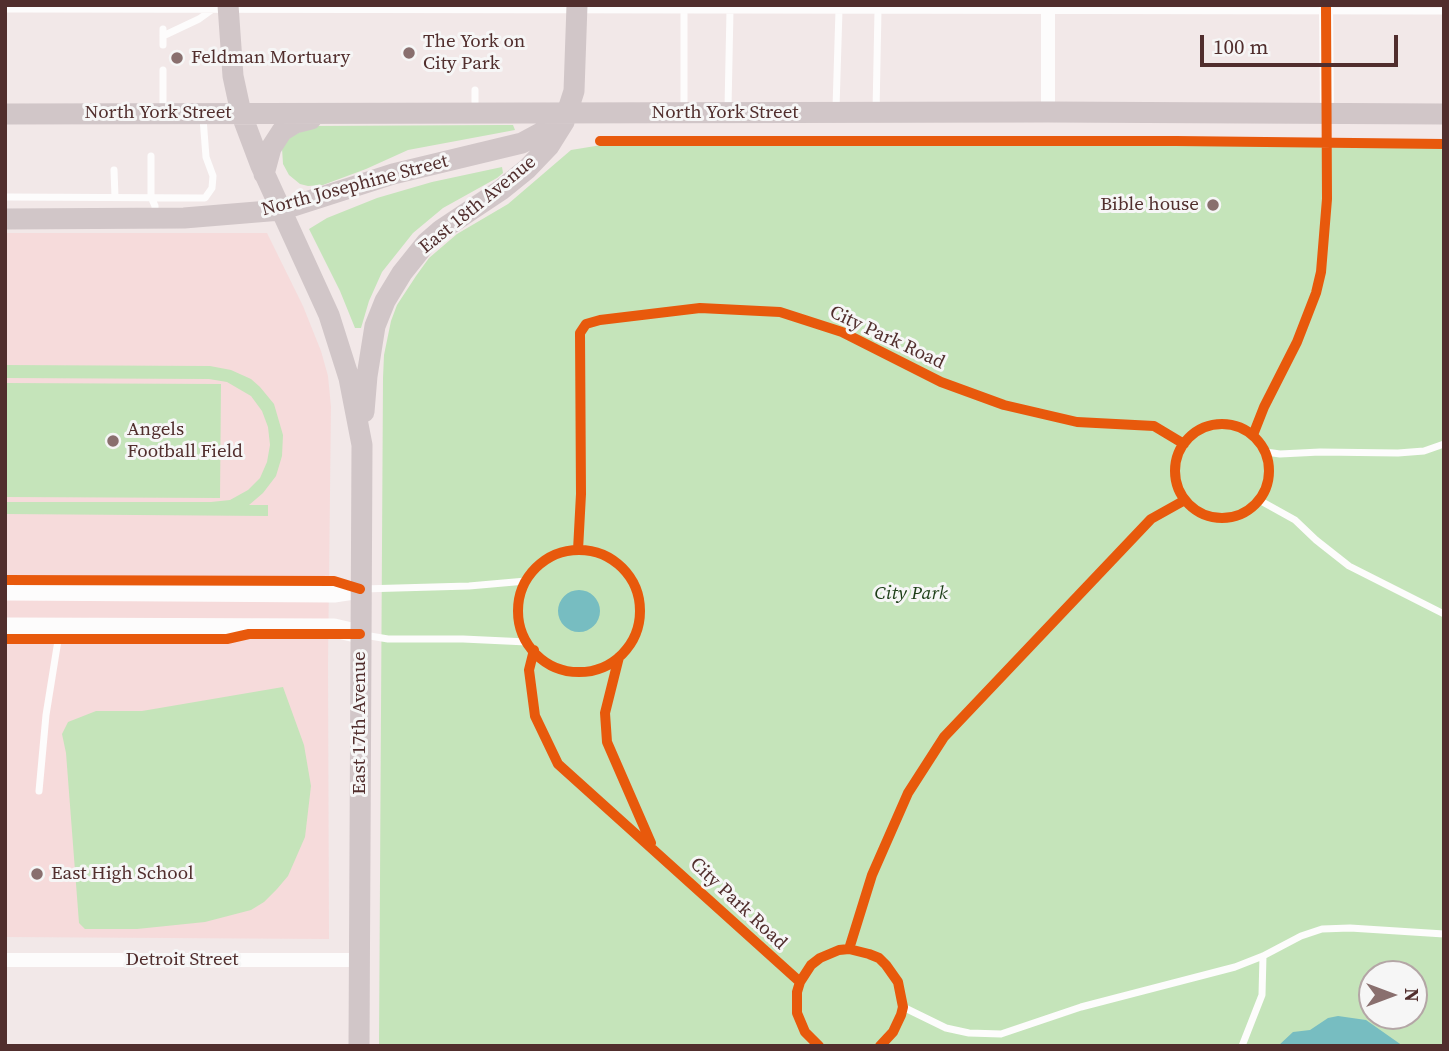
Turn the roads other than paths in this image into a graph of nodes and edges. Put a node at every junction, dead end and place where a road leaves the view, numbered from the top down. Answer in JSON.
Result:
{"nodes":[{"id":1,"x":19,"y":7,"type":"edge"},
{"id":2,"x":33,"y":7,"type":"edge"},
{"id":3,"x":72,"y":7,"type":"edge"},
{"id":4,"x":223,"y":7,"type":"edge"},
{"id":5,"x":275,"y":7,"type":"edge"},
{"id":6,"x":577,"y":7,"type":"edge"},
{"id":7,"x":1048,"y":8,"type":"edge"},
{"id":8,"x":1326,"y":8,"type":"edge"},
{"id":9,"x":5,"y":9,"type":"edge"},
{"id":10,"x":684,"y":9,"type":"junction"},
{"id":11,"x":730,"y":10,"type":"junction"},
{"id":12,"x":839,"y":10,"type":"junction"},
{"id":13,"x":878,"y":10,"type":"junction"},
{"id":14,"x":1444,"y":10,"type":"edge"},
{"id":15,"x":163,"y":45,"type":"dead end"},
{"id":16,"x":163,"y":70,"type":"dead end"},
{"id":17,"x":475,"y":90,"type":"dead end"},
{"id":18,"x":876,"y":112,"type":"junction"},
{"id":19,"x":1048,"y":112,"type":"junction"},
{"id":20,"x":202,"y":113,"type":"junction"},
{"id":21,"x":241,"y":113,"type":"junction"},
{"id":22,"x":341,"y":113,"type":"junction"},
{"id":23,"x":475,"y":113,"type":"junction"},
{"id":24,"x":569,"y":113,"type":"junction"},
{"id":25,"x":684,"y":113,"type":"junction"},
{"id":26,"x":728,"y":113,"type":"junction"},
{"id":27,"x":836,"y":113,"type":"junction"},
{"id":28,"x":1327,"y":113,"type":"junction"},
{"id":29,"x":5,"y":114,"type":"edge"},
{"id":30,"x":163,"y":114,"type":"junction"},
{"id":31,"x":1444,"y":114,"type":"edge"},
{"id":32,"x":151,"y":156,"type":"dead end"},
{"id":33,"x":114,"y":170,"type":"dead end"},
{"id":34,"x":264,"y":174,"type":"junction"},
{"id":35,"x":5,"y":197,"type":"edge"},
{"id":36,"x":115,"y":197,"type":"junction"},
{"id":37,"x":150,"y":197,"type":"junction"},
{"id":38,"x":281,"y":210,"type":"junction"},
{"id":39,"x":155,"y":218,"type":"junction"},
{"id":40,"x":5,"y":219,"type":"edge"},
{"id":41,"x":1253,"y":435,"type":"junction"},
{"id":42,"x":1184,"y":443,"type":"junction"},
{"id":43,"x":1444,"y":444,"type":"edge"},
{"id":44,"x":362,"y":445,"type":"junction"},
{"id":45,"x":1266,"y":452,"type":"junction"},
{"id":46,"x":1185,"y":500,"type":"junction"},
{"id":47,"x":1259,"y":500,"type":"junction"},
{"id":48,"x":578,"y":550,"type":"junction"},
{"id":49,"x":526,"y":581,"type":"junction"},
{"id":50,"x":360,"y":589,"type":"junction"},
{"id":51,"x":5,"y":592,"type":"edge"},
{"id":52,"x":1444,"y":614,"type":"edge"},
{"id":53,"x":5,"y":627,"type":"edge"},
{"id":54,"x":60,"y":627,"type":"junction"},
{"id":55,"x":360,"y":634,"type":"junction"},
{"id":56,"x":527,"y":642,"type":"junction"},
{"id":57,"x":534,"y":650,"type":"junction"},
{"id":58,"x":619,"y":657,"type":"junction"},
{"id":59,"x":39,"y":791,"type":"dead end"},
{"id":60,"x":653,"y":850,"type":"junction"},
{"id":61,"x":1444,"y":934,"type":"edge"},
{"id":62,"x":849,"y":949,"type":"junction"},
{"id":63,"x":1264,"y":956,"type":"junction"},
{"id":64,"x":5,"y":960,"type":"edge"},
{"id":65,"x":359,"y":960,"type":"junction"},
{"id":66,"x":800,"y":982,"type":"junction"},
{"id":67,"x":903,"y":1007,"type":"junction"},
{"id":68,"x":359,"y":1046,"type":"edge"},
{"id":69,"x":819,"y":1046,"type":"edge"},
{"id":70,"x":880,"y":1046,"type":"edge"},
{"id":71,"x":1242,"y":1046,"type":"edge"}],
"edges":[{"from":1,"to":2,"type":"lane"},
{"from":1,"to":9,"type":"lane"},
{"from":2,"to":3,"type":"lane"},
{"from":3,"to":4,"type":"lane"},
{"from":4,"to":5,"type":"lane"},
{"from":4,"to":15,"type":"lane"},
{"from":4,"to":21,"type":"main road","name":"East 17th Avenue"},
{"from":5,"to":6,"type":"lane"},
{"from":6,"to":10,"type":"lane"},
{"from":6,"to":24,"type":"main road","name":"East 18th Avenue"},
{"from":7,"to":8,"type":"lane"},
{"from":7,"to":13,"type":"lane"},
{"from":7,"to":19,"type":"street"},
{"from":8,"to":14,"type":"lane"},
{"from":8,"to":28,"type":"street"},
{"from":10,"to":11,"type":"lane"},
{"from":10,"to":25,"type":"lane"},
{"from":11,"to":12,"type":"lane"},
{"from":11,"to":26,"type":"lane"},
{"from":12,"to":13,"type":"lane"},
{"from":12,"to":27,"type":"lane"},
{"from":13,"to":18,"type":"lane"},
{"from":16,"to":30,"type":"lane"},
{"from":17,"to":23,"type":"lane"},
{"from":18,"to":19,"type":"main road","name":"North York Street"},
{"from":18,"to":27,"type":"main road","name":"North York Street"},
{"from":19,"to":28,"type":"main road","name":"North York Street"},
{"from":20,"to":21,"type":"main road","name":"North York Street"},
{"from":20,"to":30,"type":"main road","name":"North York Street"},
{"from":20,"to":37,"type":"lane"},
{"from":21,"to":22,"type":"main road","name":"North York Street"},
{"from":21,"to":34,"type":"main road","name":"East 17th Avenue"},
{"from":22,"to":23,"type":"main road","name":"North York Street"},
{"from":22,"to":34,"type":"main road"},
{"from":23,"to":24,"type":"main road","name":"North York Street"},
{"from":24,"to":25,"type":"main road","name":"North York Street"},
{"from":24,"to":38,"type":"main road","name":"North Josephine Street"},
{"from":24,"to":44,"type":"main road","name":"East 18th Avenue"},
{"from":25,"to":26,"type":"main road","name":"North York Street"},
{"from":26,"to":27,"type":"main road","name":"North York Street"},
{"from":28,"to":31,"type":"main road","name":"North York Street"},
{"from":28,"to":41,"type":"lane"},
{"from":29,"to":30,"type":"main road","name":"North York Street"},
{"from":32,"to":37,"type":"lane"},
{"from":33,"to":36,"type":"lane"},
{"from":34,"to":38,"type":"main road","name":"East 17th Avenue"},
{"from":35,"to":36,"type":"lane"},
{"from":36,"to":37,"type":"lane"},
{"from":37,"to":39,"type":"lane"},
{"from":38,"to":39,"type":"main road","name":"North Josephine Street"},
{"from":38,"to":44,"type":"main road","name":"East 17th Avenue"},
{"from":39,"to":40,"type":"main road","name":"North Josephine Street"},
{"from":41,"to":42,"type":"lane"},
{"from":41,"to":45,"type":"lane"},
{"from":42,"to":46,"type":"lane"},
{"from":42,"to":48,"type":"lane","name":"City Park Road"},
{"from":43,"to":45,"type":"lane"},
{"from":44,"to":50,"type":"main road","name":"East 17th Avenue"},
{"from":45,"to":47,"type":"lane"},
{"from":46,"to":47,"type":"lane"},
{"from":46,"to":62,"type":"lane"},
{"from":47,"to":52,"type":"lane"},
{"from":48,"to":49,"type":"lane"},
{"from":48,"to":58,"type":"lane"},
{"from":49,"to":50,"type":"lane"},
{"from":49,"to":56,"type":"lane"},
{"from":50,"to":51,"type":"street"},
{"from":50,"to":55,"type":"main road","name":"East 17th Avenue"},
{"from":53,"to":54,"type":"street"},
{"from":54,"to":55,"type":"street"},
{"from":54,"to":59,"type":"lane"},
{"from":55,"to":56,"type":"lane"},
{"from":55,"to":65,"type":"main road","name":"East 17th Avenue"},
{"from":56,"to":57,"type":"lane"},
{"from":57,"to":58,"type":"lane"},
{"from":57,"to":60,"type":"lane","name":"City Park Road"},
{"from":58,"to":60,"type":"lane","name":"City Park Road"},
{"from":60,"to":66,"type":"lane","name":"City Park Road"},
{"from":61,"to":63,"type":"lane"},
{"from":62,"to":66,"type":"lane"},
{"from":62,"to":67,"type":"lane"},
{"from":63,"to":67,"type":"lane"},
{"from":63,"to":71,"type":"lane"},
{"from":64,"to":65,"type":"street","name":"Detroit Street"},
{"from":65,"to":68,"type":"main road","name":"East 17th Avenue"},
{"from":66,"to":69,"type":"lane"},
{"from":67,"to":70,"type":"lane"}]}
